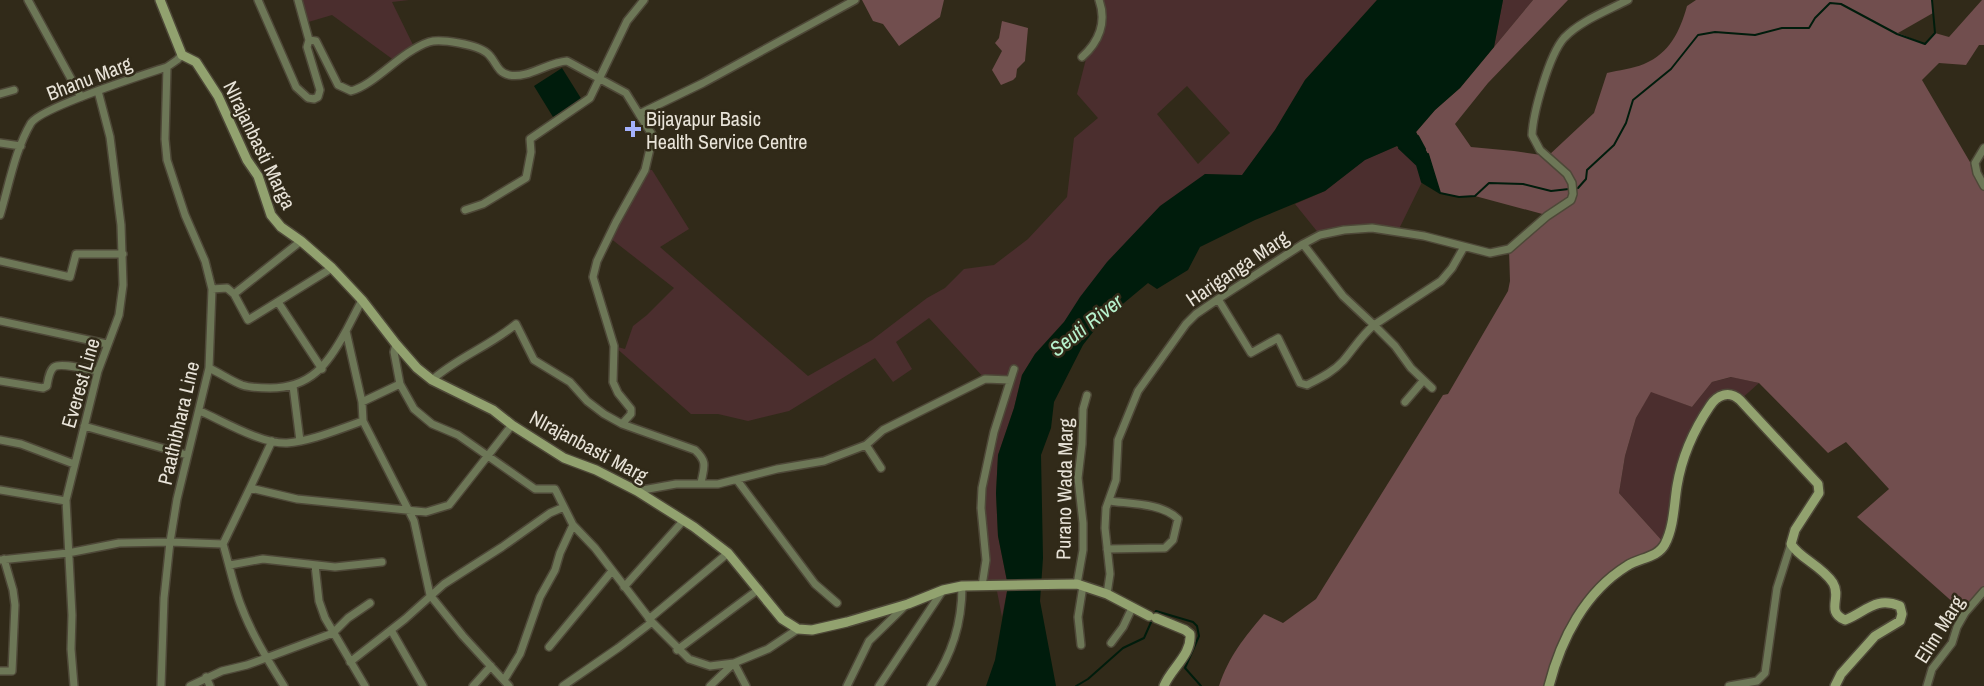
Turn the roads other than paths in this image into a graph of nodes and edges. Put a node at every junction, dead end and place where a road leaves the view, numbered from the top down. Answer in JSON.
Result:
{"nodes":[{"id":1,"x":28,"y":0,"type":"edge"},
{"id":2,"x":160,"y":0,"type":"edge"},
{"id":3,"x":258,"y":0,"type":"edge"},
{"id":4,"x":298,"y":0,"type":"edge"},
{"id":5,"x":644,"y":0,"type":"edge"},
{"id":6,"x":855,"y":0,"type":"edge"},
{"id":7,"x":1099,"y":0,"type":"edge"},
{"id":8,"x":1628,"y":0,"type":"edge"},
{"id":9,"x":309,"y":40,"type":"junction"},
{"id":10,"x":182,"y":55,"type":"junction"},
{"id":11,"x":1082,"y":57,"type":"dead end"},
{"id":12,"x":166,"y":67,"type":"junction"},
{"id":13,"x":601,"y":78,"type":"junction"},
{"id":14,"x":14,"y":90,"type":"dead end"},
{"id":15,"x":98,"y":91,"type":"junction"},
{"id":16,"x":0,"y":93,"type":"edge"},
{"id":17,"x":81,"y":97,"type":"junction"},
{"id":18,"x":639,"y":114,"type":"junction"},
{"id":19,"x":0,"y":143,"type":"edge"},
{"id":20,"x":21,"y":146,"type":"junction"},
{"id":21,"x":1984,"y":148,"type":"edge"},
{"id":22,"x":1984,"y":186,"type":"edge"},
{"id":23,"x":465,"y":210,"type":"dead end"},
{"id":24,"x":0,"y":215,"type":"edge"},
{"id":25,"x":301,"y":241,"type":"junction"},
{"id":26,"x":1303,"y":243,"type":"junction"},
{"id":27,"x":1464,"y":247,"type":"junction"},
{"id":28,"x":123,"y":254,"type":"junction"},
{"id":29,"x":0,"y":261,"type":"edge"},
{"id":30,"x":332,"y":268,"type":"junction"},
{"id":31,"x":212,"y":289,"type":"junction"},
{"id":32,"x":234,"y":294,"type":"junction"},
{"id":33,"x":1218,"y":299,"type":"junction"},
{"id":34,"x":362,"y":300,"type":"junction"},
{"id":35,"x":278,"y":302,"type":"junction"},
{"id":36,"x":0,"y":321,"type":"edge"},
{"id":37,"x":1374,"y":325,"type":"junction"},
{"id":38,"x":346,"y":331,"type":"junction"},
{"id":39,"x":107,"y":344,"type":"junction"},
{"id":40,"x":396,"y":344,"type":"junction"},
{"id":41,"x":209,"y":368,"type":"junction"},
{"id":42,"x":322,"y":369,"type":"junction"},
{"id":43,"x":1014,"y":369,"type":"dead end"},
{"id":44,"x":98,"y":371,"type":"junction"},
{"id":45,"x":432,"y":380,"type":"junction"},
{"id":46,"x":1010,"y":380,"type":"junction"},
{"id":47,"x":0,"y":381,"type":"edge"},
{"id":48,"x":1423,"y":381,"type":"junction"},
{"id":49,"x":400,"y":384,"type":"junction"},
{"id":50,"x":293,"y":386,"type":"junction"},
{"id":51,"x":1432,"y":388,"type":"dead end"},
{"id":52,"x":1087,"y":395,"type":"dead end"},
{"id":53,"x":362,"y":402,"type":"junction"},
{"id":54,"x":1405,"y":402,"type":"dead end"},
{"id":55,"x":200,"y":411,"type":"junction"},
{"id":56,"x":363,"y":421,"type":"junction"},
{"id":57,"x":622,"y":424,"type":"junction"},
{"id":58,"x":512,"y":425,"type":"junction"},
{"id":59,"x":84,"y":426,"type":"junction"},
{"id":60,"x":0,"y":440,"type":"edge"},
{"id":61,"x":272,"y":441,"type":"junction"},
{"id":62,"x":300,"y":441,"type":"junction"},
{"id":63,"x":866,"y":445,"type":"junction"},
{"id":64,"x":188,"y":454,"type":"junction"},
{"id":65,"x":487,"y":456,"type":"junction"},
{"id":66,"x":74,"y":464,"type":"junction"},
{"id":67,"x":882,"y":468,"type":"dead end"},
{"id":68,"x":737,"y":480,"type":"junction"},
{"id":69,"x":701,"y":483,"type":"junction"},
{"id":70,"x":250,"y":488,"type":"junction"},
{"id":71,"x":0,"y":490,"type":"edge"},
{"id":72,"x":637,"y":491,"type":"junction"},
{"id":73,"x":66,"y":501,"type":"junction"},
{"id":74,"x":1109,"y":501,"type":"junction"},
{"id":75,"x":564,"y":507,"type":"junction"},
{"id":76,"x":408,"y":511,"type":"junction"},
{"id":77,"x":683,"y":521,"type":"junction"},
{"id":78,"x":573,"y":525,"type":"junction"},
{"id":79,"x":170,"y":542,"type":"junction"},
{"id":80,"x":223,"y":544,"type":"junction"},
{"id":81,"x":1791,"y":544,"type":"junction"},
{"id":82,"x":1107,"y":549,"type":"junction"},
{"id":83,"x":68,"y":552,"type":"junction"},
{"id":84,"x":728,"y":553,"type":"junction"},
{"id":85,"x":2,"y":560,"type":"edge"},
{"id":86,"x":382,"y":562,"type":"dead end"},
{"id":87,"x":230,"y":565,"type":"junction"},
{"id":88,"x":315,"y":565,"type":"junction"},
{"id":89,"x":612,"y":571,"type":"junction"},
{"id":90,"x":1075,"y":584,"type":"junction"},
{"id":91,"x":624,"y":586,"type":"junction"},
{"id":92,"x":962,"y":586,"type":"junction"},
{"id":93,"x":982,"y":586,"type":"junction"},
{"id":94,"x":759,"y":589,"type":"junction"},
{"id":95,"x":943,"y":590,"type":"junction"},
{"id":96,"x":1984,"y":591,"type":"edge"},
{"id":97,"x":1107,"y":594,"type":"junction"},
{"id":98,"x":430,"y":595,"type":"junction"},
{"id":99,"x":370,"y":603,"type":"dead end"},
{"id":100,"x":837,"y":603,"type":"dead end"},
{"id":101,"x":908,"y":604,"type":"junction"},
{"id":102,"x":1132,"y":608,"type":"junction"},
{"id":103,"x":650,"y":620,"type":"junction"},
{"id":104,"x":798,"y":629,"type":"junction"},
{"id":105,"x":391,"y":630,"type":"junction"},
{"id":106,"x":333,"y":633,"type":"junction"},
{"id":107,"x":1111,"y":643,"type":"dead end"},
{"id":108,"x":1082,"y":645,"type":"dead end"},
{"id":109,"x":549,"y":647,"type":"dead end"},
{"id":110,"x":677,"y":650,"type":"junction"},
{"id":111,"x":266,"y":658,"type":"junction"},
{"id":112,"x":350,"y":662,"type":"junction"},
{"id":113,"x":734,"y":663,"type":"junction"},
{"id":114,"x":491,"y":666,"type":"junction"},
{"id":115,"x":0,"y":671,"type":"edge"},
{"id":116,"x":206,"y":677,"type":"junction"},
{"id":117,"x":507,"y":683,"type":"edge"},
{"id":118,"x":74,"y":686,"type":"edge"},
{"id":119,"x":161,"y":686,"type":"edge"},
{"id":120,"x":190,"y":686,"type":"edge"},
{"id":121,"x":210,"y":686,"type":"edge"},
{"id":122,"x":284,"y":686,"type":"edge"},
{"id":123,"x":365,"y":686,"type":"edge"},
{"id":124,"x":423,"y":686,"type":"edge"},
{"id":125,"x":473,"y":686,"type":"edge"},
{"id":126,"x":563,"y":686,"type":"edge"},
{"id":127,"x":710,"y":686,"type":"edge"},
{"id":128,"x":746,"y":686,"type":"edge"},
{"id":129,"x":847,"y":686,"type":"edge"},
{"id":130,"x":879,"y":686,"type":"edge"},
{"id":131,"x":931,"y":686,"type":"edge"},
{"id":132,"x":1164,"y":686,"type":"edge"},
{"id":133,"x":1550,"y":686,"type":"edge"},
{"id":134,"x":1729,"y":686,"type":"edge"},
{"id":135,"x":1835,"y":686,"type":"edge"},
{"id":136,"x":1926,"y":686,"type":"edge"}],
"edges":[{"from":1,"to":17,"type":"street"},
{"from":2,"to":10,"type":"street"},
{"from":3,"to":9,"type":"street"},
{"from":4,"to":9,"type":"street"},
{"from":5,"to":13,"type":"street"},
{"from":6,"to":18,"type":"street"},
{"from":7,"to":11,"type":"street"},
{"from":8,"to":27,"type":"street","name":"Hariganga Marg"},
{"from":9,"to":13,"type":"street"},
{"from":10,"to":12,"type":"street","name":"Bhanu Marg"},
{"from":10,"to":25,"type":"street","name":"NIrajanbasti Marga"},
{"from":12,"to":15,"type":"street","name":"Bhanu Marg"},
{"from":12,"to":31,"type":"street","name":"Paathibhara Line"},
{"from":13,"to":18,"type":"street"},
{"from":13,"to":23,"type":"street"},
{"from":14,"to":16,"type":"street"},
{"from":15,"to":17,"type":"street","name":"Bhanu Marg"},
{"from":15,"to":28,"type":"street","name":"Everest Line"},
{"from":17,"to":20,"type":"street","name":"Bhanu Marg"},
{"from":18,"to":57,"type":"street"},
{"from":19,"to":20,"type":"street"},
{"from":20,"to":24,"type":"street","name":"Bhanu Marg"},
{"from":21,"to":22,"type":"street"},
{"from":25,"to":30,"type":"street","name":"NIrajanbasti Marga"},
{"from":25,"to":32,"type":"street"},
{"from":26,"to":27,"type":"street","name":"Hariganga Marg"},
{"from":26,"to":33,"type":"street","name":"Hariganga Marg"},
{"from":26,"to":37,"type":"street"},
{"from":27,"to":37,"type":"street"},
{"from":28,"to":29,"type":"street"},
{"from":28,"to":39,"type":"street","name":"Everest Line"},
{"from":30,"to":34,"type":"street","name":"NIrajanbasti Marga"},
{"from":30,"to":35,"type":"street"},
{"from":31,"to":32,"type":"street"},
{"from":31,"to":41,"type":"street","name":"Paathibhara Line"},
{"from":32,"to":35,"type":"street"},
{"from":33,"to":37,"type":"street"},
{"from":33,"to":74,"type":"street","name":"Hariganga Marg"},
{"from":34,"to":38,"type":"street"},
{"from":34,"to":40,"type":"street","name":"NIrajanbasti Marg"},
{"from":35,"to":42,"type":"street"},
{"from":36,"to":39,"type":"street"},
{"from":37,"to":48,"type":"street"},
{"from":38,"to":42,"type":"street"},
{"from":38,"to":53,"type":"street"},
{"from":39,"to":44,"type":"street","name":"Everest Line"},
{"from":40,"to":45,"type":"street","name":"NIrajanbasti Marg"},
{"from":40,"to":49,"type":"street"},
{"from":41,"to":50,"type":"street"},
{"from":41,"to":55,"type":"street","name":"Paathibhara Line"},
{"from":42,"to":50,"type":"street"},
{"from":43,"to":46,"type":"street"},
{"from":44,"to":47,"type":"street"},
{"from":44,"to":59,"type":"street","name":"Everest Line"},
{"from":45,"to":57,"type":"street"},
{"from":45,"to":58,"type":"street","name":"NIrajanbasti Marg"},
{"from":46,"to":63,"type":"street"},
{"from":46,"to":93,"type":"street"},
{"from":48,"to":51,"type":"street"},
{"from":48,"to":54,"type":"street"},
{"from":49,"to":53,"type":"street"},
{"from":49,"to":65,"type":"street"},
{"from":50,"to":62,"type":"street"},
{"from":52,"to":90,"type":"street","name":"Purano Wada Marg"},
{"from":53,"to":56,"type":"street"},
{"from":55,"to":61,"type":"street"},
{"from":55,"to":64,"type":"street","name":"Paathibhara Line"},
{"from":56,"to":62,"type":"street"},
{"from":56,"to":76,"type":"street"},
{"from":57,"to":69,"type":"street"},
{"from":58,"to":65,"type":"street"},
{"from":58,"to":72,"type":"street","name":"NIrajanbasti Marg"},
{"from":59,"to":64,"type":"street"},
{"from":59,"to":66,"type":"street","name":"Everest Line"},
{"from":60,"to":66,"type":"street"},
{"from":61,"to":62,"type":"street"},
{"from":61,"to":70,"type":"street"},
{"from":63,"to":67,"type":"street"},
{"from":63,"to":68,"type":"street"},
{"from":64,"to":79,"type":"street","name":"Paathibhara Line"},
{"from":65,"to":75,"type":"street"},
{"from":65,"to":76,"type":"street"},
{"from":66,"to":73,"type":"street","name":"Everest Line"},
{"from":68,"to":69,"type":"street"},
{"from":68,"to":100,"type":"street"},
{"from":69,"to":72,"type":"street"},
{"from":70,"to":76,"type":"street"},
{"from":70,"to":80,"type":"street"},
{"from":71,"to":73,"type":"street"},
{"from":72,"to":77,"type":"street","name":"NIrajanbasti Marg"},
{"from":73,"to":83,"type":"street","name":"Everest Line"},
{"from":74,"to":82,"type":"street","name":"Hariganga Marg"},
{"from":74,"to":82,"type":"street"},
{"from":75,"to":78,"type":"street"},
{"from":75,"to":98,"type":"street"},
{"from":76,"to":98,"type":"street"},
{"from":77,"to":84,"type":"street","name":"NIrajanbasti Marg"},
{"from":77,"to":91,"type":"street"},
{"from":78,"to":89,"type":"street"},
{"from":78,"to":117,"type":"street"},
{"from":79,"to":80,"type":"street"},
{"from":79,"to":83,"type":"street"},
{"from":79,"to":119,"type":"street","name":"Paathibhara Line"},
{"from":80,"to":87,"type":"street"},
{"from":81,"to":133,"type":"street"},
{"from":81,"to":134,"type":"street"},
{"from":81,"to":135,"type":"street"},
{"from":82,"to":97,"type":"street","name":"Hariganga Marg"},
{"from":83,"to":85,"type":"street"},
{"from":83,"to":118,"type":"street","name":"Everest Line"},
{"from":84,"to":94,"type":"street","name":"NIrajanbasti Marg"},
{"from":84,"to":103,"type":"street"},
{"from":85,"to":115,"type":"street"},
{"from":86,"to":88,"type":"street"},
{"from":87,"to":88,"type":"street"},
{"from":87,"to":111,"type":"street"},
{"from":88,"to":106,"type":"street"},
{"from":89,"to":91,"type":"street"},
{"from":89,"to":109,"type":"street"},
{"from":90,"to":93,"type":"street"},
{"from":90,"to":97,"type":"street"},
{"from":90,"to":108,"type":"street","name":"Purano Wada Marg"},
{"from":91,"to":103,"type":"street"},
{"from":92,"to":93,"type":"street"},
{"from":92,"to":95,"type":"street"},
{"from":92,"to":131,"type":"street"},
{"from":94,"to":104,"type":"street","name":"NIrajanbasti Marg"},
{"from":94,"to":110,"type":"street"},
{"from":95,"to":101,"type":"street"},
{"from":95,"to":130,"type":"street"},
{"from":96,"to":136,"type":"street","name":"Elim Marg"},
{"from":97,"to":102,"type":"street"},
{"from":98,"to":105,"type":"street"},
{"from":98,"to":114,"type":"street"},
{"from":99,"to":106,"type":"street"},
{"from":101,"to":104,"type":"street"},
{"from":101,"to":129,"type":"street"},
{"from":102,"to":107,"type":"street"},
{"from":102,"to":132,"type":"street"},
{"from":103,"to":110,"type":"street"},
{"from":103,"to":126,"type":"street"},
{"from":104,"to":113,"type":"street"},
{"from":105,"to":112,"type":"street"},
{"from":105,"to":124,"type":"street"},
{"from":106,"to":111,"type":"street"},
{"from":106,"to":112,"type":"street"},
{"from":110,"to":113,"type":"street"},
{"from":111,"to":116,"type":"street"},
{"from":111,"to":122,"type":"street"},
{"from":112,"to":123,"type":"street"},
{"from":113,"to":127,"type":"street"},
{"from":113,"to":128,"type":"street"},
{"from":114,"to":117,"type":"street"},
{"from":114,"to":125,"type":"street"},
{"from":116,"to":120,"type":"street"},
{"from":116,"to":121,"type":"street"}]}
